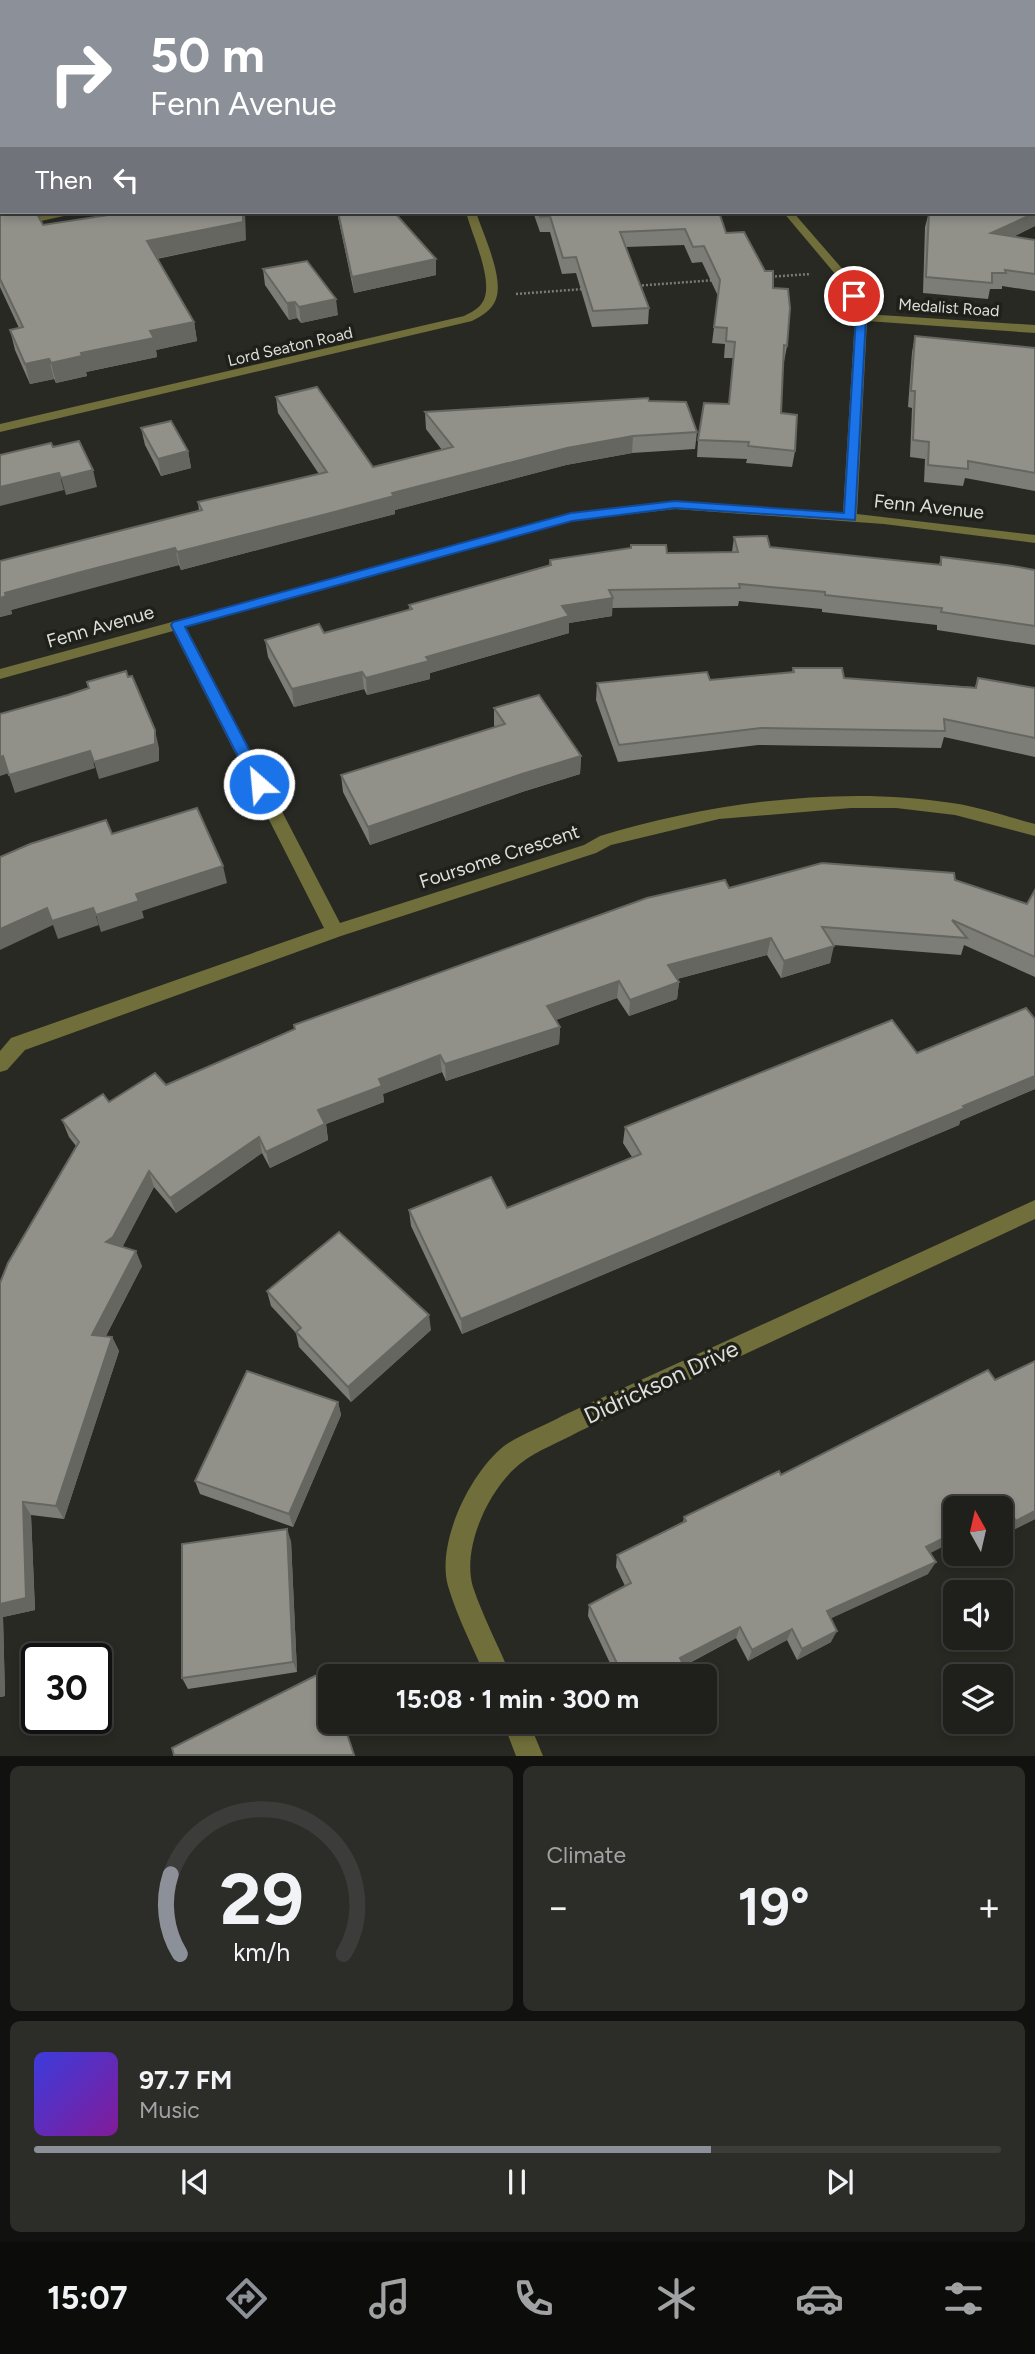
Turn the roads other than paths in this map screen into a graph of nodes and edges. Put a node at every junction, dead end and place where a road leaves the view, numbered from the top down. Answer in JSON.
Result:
{"nodes":[{"id":1,"x":68,"y":214,"type":"edge"},
{"id":2,"x":472,"y":214,"type":"edge"},
{"id":3,"x":790,"y":214,"type":"edge"},
{"id":4,"x":0,"y":227,"type":"edge"},
{"id":5,"x":861,"y":317,"type":"junction"},
{"id":6,"x":1035,"y":329,"type":"edge"},
{"id":7,"x":0,"y":428,"type":"edge"},
{"id":8,"x":850,"y":517,"type":"junction"},
{"id":9,"x":1035,"y":539,"type":"edge"},
{"id":10,"x":177,"y":625,"type":"junction"},
{"id":11,"x":0,"y":674,"type":"edge"},
{"id":12,"x":1035,"y":830,"type":"edge"},
{"id":13,"x":335,"y":931,"type":"junction"},
{"id":14,"x":0,"y":1064,"type":"edge"},
{"id":15,"x":1035,"y":1209,"type":"edge"},
{"id":16,"x":493,"y":1664,"type":"edge"},
{"id":17,"x":521,"y":1734,"type":"edge"},
{"id":18,"x":530,"y":1755,"type":"edge"}],
"edges":[{"from":1,"to":4,"type":"street"},
{"from":2,"to":7,"type":"street","name":"Lord Seaton Road"},
{"from":3,"to":5,"type":"street"},
{"from":5,"to":6,"type":"street","name":"Medalist Road"},
{"from":5,"to":8,"type":"street"},
{"from":8,"to":9,"type":"street","name":"Fenn Avenue"},
{"from":8,"to":10,"type":"street","name":"Fenn Avenue"},
{"from":10,"to":11,"type":"street","name":"Fenn Avenue"},
{"from":10,"to":13,"type":"street"},
{"from":12,"to":13,"type":"street","name":"Foursome Crescent"},
{"from":13,"to":14,"type":"street","name":"Foursome Crescent"},
{"from":15,"to":16,"type":"street","name":"Didrickson Drive"},
{"from":17,"to":18,"type":"street"}]}
